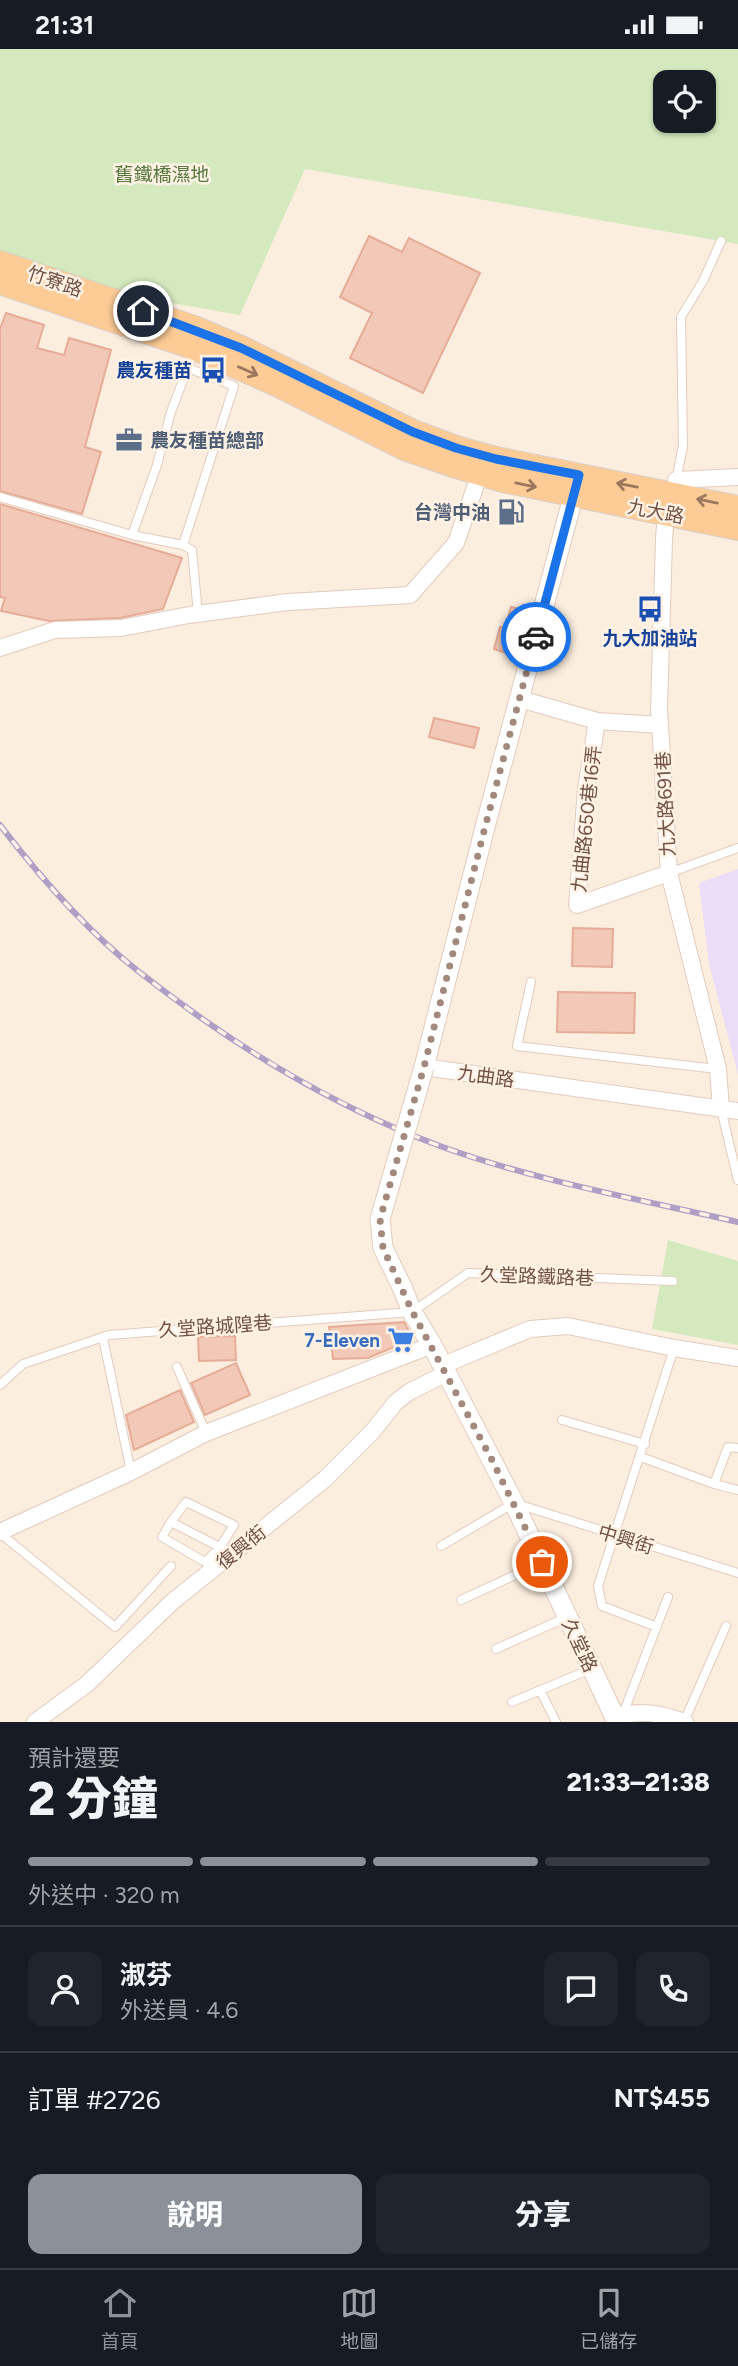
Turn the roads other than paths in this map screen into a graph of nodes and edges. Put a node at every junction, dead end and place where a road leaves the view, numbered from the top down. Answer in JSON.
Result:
{"nodes":[{"id":1,"x":721,"y":241,"type":"dead end"},
{"id":2,"x":0,"y":263,"type":"edge"},
{"id":3,"x":0,"y":282,"type":"edge"},
{"id":4,"x":195,"y":349,"type":"junction"},
{"id":5,"x":393,"y":432,"type":"junction"},
{"id":6,"x":480,"y":473,"type":"junction"},
{"id":7,"x":738,"y":477,"type":"edge"},
{"id":8,"x":577,"y":485,"type":"junction"},
{"id":9,"x":673,"y":496,"type":"junction"},
{"id":10,"x":0,"y":497,"type":"edge"},
{"id":11,"x":738,"y":508,"type":"edge"},
{"id":12,"x":738,"y":528,"type":"edge"},
{"id":13,"x":132,"y":535,"type":"junction"},
{"id":14,"x":183,"y":545,"type":"junction"},
{"id":15,"x":198,"y":614,"type":"junction"},
{"id":16,"x":0,"y":647,"type":"edge"},
{"id":17,"x":520,"y":699,"type":"junction"},
{"id":18,"x":597,"y":721,"type":"junction"},
{"id":19,"x":660,"y":725,"type":"junction"},
{"id":20,"x":738,"y":848,"type":"edge"},
{"id":21,"x":669,"y":873,"type":"junction"},
{"id":22,"x":531,"y":982,"type":"dead end"},
{"id":23,"x":424,"y":1067,"type":"junction"},
{"id":24,"x":718,"y":1069,"type":"junction"},
{"id":25,"x":721,"y":1109,"type":"junction"},
{"id":26,"x":738,"y":1111,"type":"edge"},
{"id":27,"x":738,"y":1180,"type":"edge"},
{"id":28,"x":673,"y":1281,"type":"dead end"},
{"id":29,"x":412,"y":1311,"type":"junction"},
{"id":30,"x":103,"y":1338,"type":"junction"},
{"id":31,"x":432,"y":1345,"type":"junction"},
{"id":32,"x":674,"y":1348,"type":"junction"},
{"id":33,"x":738,"y":1358,"type":"edge"},
{"id":34,"x":177,"y":1367,"type":"dead end"},
{"id":35,"x":444,"y":1370,"type":"junction"},
{"id":36,"x":0,"y":1385,"type":"edge"},
{"id":37,"x":562,"y":1420,"type":"dead end"},
{"id":38,"x":206,"y":1433,"type":"junction"},
{"id":39,"x":645,"y":1444,"type":"junction"},
{"id":40,"x":738,"y":1448,"type":"edge"},
{"id":41,"x":641,"y":1457,"type":"junction"},
{"id":42,"x":131,"y":1472,"type":"junction"},
{"id":43,"x":715,"y":1484,"type":"junction"},
{"id":44,"x":738,"y":1490,"type":"edge"},
{"id":45,"x":514,"y":1503,"type":"junction"},
{"id":46,"x":171,"y":1522,"type":"junction"},
{"id":47,"x":0,"y":1533,"type":"edge"},
{"id":48,"x":613,"y":1535,"type":"junction"},
{"id":49,"x":440,"y":1546,"type":"dead end"},
{"id":50,"x":226,"y":1551,"type":"junction"},
{"id":51,"x":542,"y":1562,"type":"junction"},
{"id":52,"x":171,"y":1566,"type":"dead end"},
{"id":53,"x":738,"y":1573,"type":"edge"},
{"id":54,"x":668,"y":1597,"type":"dead end"},
{"id":55,"x":461,"y":1600,"type":"dead end"},
{"id":56,"x":567,"y":1617,"type":"junction"},
{"id":57,"x":726,"y":1626,"type":"dead end"},
{"id":58,"x":657,"y":1627,"type":"junction"},
{"id":59,"x":496,"y":1649,"type":"dead end"},
{"id":60,"x":591,"y":1669,"type":"junction"},
{"id":61,"x":540,"y":1690,"type":"junction"},
{"id":62,"x":512,"y":1702,"type":"dead end"},
{"id":63,"x":618,"y":1717,"type":"edge"},
{"id":64,"x":35,"y":1722,"type":"edge"},
{"id":65,"x":556,"y":1722,"type":"edge"},
{"id":66,"x":684,"y":1722,"type":"edge"}],
"edges":[{"from":1,"to":9,"type":"lane"},
{"from":2,"to":4,"type":"main road","name":"竹寮路"},
{"from":3,"to":4,"type":"main road","name":"竹寮路"},
{"from":4,"to":5,"type":"main road","name":"竹寮路"},
{"from":4,"to":13,"type":"lane"},
{"from":4,"to":14,"type":"lane"},
{"from":5,"to":6,"type":"main road","name":"竹寮路"},
{"from":5,"to":8,"type":"main road","name":"竹寮路"},
{"from":6,"to":8,"type":"main road","name":"竹寮路","one_way":true},
{"from":6,"to":15,"type":"street"},
{"from":7,"to":9,"type":"street"},
{"from":8,"to":9,"type":"main road","name":"九大路"},
{"from":8,"to":17,"type":"street"},
{"from":11,"to":9,"type":"main road","name":"九大路","one_way":true},
{"from":9,"to":12,"type":"main road","name":"九大路"},
{"from":9,"to":19,"type":"street","name":"九大路691巷"},
{"from":10,"to":13,"type":"lane"},
{"from":13,"to":14,"type":"lane"},
{"from":14,"to":15,"type":"lane"},
{"from":15,"to":16,"type":"street"},
{"from":17,"to":18,"type":"street"},
{"from":17,"to":23,"type":"street"},
{"from":18,"to":19,"type":"street"},
{"from":18,"to":21,"type":"street","name":"九曲路650巷16弄"},
{"from":19,"to":21,"type":"street","name":"九大路691巷"},
{"from":20,"to":21,"type":"lane"},
{"from":21,"to":24,"type":"street","name":"九大路691巷"},
{"from":22,"to":24,"type":"lane"},
{"from":23,"to":25,"type":"street","name":"九曲路"},
{"from":23,"to":29,"type":"street","name":"久堂路","bridge":true},
{"from":24,"to":25,"type":"street","name":"九大路691巷"},
{"from":25,"to":26,"type":"street","name":"九曲路"},
{"from":25,"to":27,"type":"lane"},
{"from":28,"to":29,"type":"lane","name":"久堂路鐵路巷"},
{"from":29,"to":30,"type":"lane","name":"久堂路城隍巷"},
{"from":29,"to":31,"type":"street","name":"久堂路"},
{"from":30,"to":36,"type":"lane","name":"久堂路城隍巷"},
{"from":30,"to":42,"type":"lane"},
{"from":31,"to":35,"type":"street","name":"久堂路"},
{"from":31,"to":38,"type":"street"},
{"from":32,"to":33,"type":"street","name":"復興街"},
{"from":32,"to":35,"type":"street","name":"復興街"},
{"from":32,"to":39,"type":"lane"},
{"from":34,"to":38,"type":"lane"},
{"from":35,"to":45,"type":"street","name":"久堂路"},
{"from":35,"to":50,"type":"street","name":"復興街"},
{"from":37,"to":39,"type":"lane"},
{"from":38,"to":42,"type":"street"},
{"from":39,"to":41,"type":"lane"},
{"from":40,"to":43,"type":"lane"},
{"from":41,"to":43,"type":"lane"},
{"from":41,"to":48,"type":"lane"},
{"from":42,"to":47,"type":"street"},
{"from":43,"to":44,"type":"lane"},
{"from":45,"to":48,"type":"lane","name":"中興街"},
{"from":45,"to":49,"type":"lane"},
{"from":45,"to":51,"type":"street","name":"久堂路"},
{"from":46,"to":50,"type":"lane"},
{"from":46,"to":50,"type":"lane"},
{"from":46,"to":50,"type":"lane"},
{"from":47,"to":52,"type":"lane"},
{"from":48,"to":53,"type":"lane","name":"中興街"},
{"from":48,"to":58,"type":"lane"},
{"from":50,"to":64,"type":"street","name":"復興街"},
{"from":51,"to":55,"type":"lane"},
{"from":51,"to":56,"type":"street","name":"久堂路"},
{"from":54,"to":58,"type":"lane"},
{"from":56,"to":59,"type":"lane"},
{"from":56,"to":60,"type":"street","name":"久堂路"},
{"from":57,"to":66,"type":"lane"},
{"from":58,"to":63,"type":"lane"},
{"from":60,"to":61,"type":"lane"},
{"from":60,"to":63,"type":"street","name":"久堂路"},
{"from":61,"to":62,"type":"lane"},
{"from":61,"to":65,"type":"lane"},
{"from":63,"to":66,"type":"street"}]}
